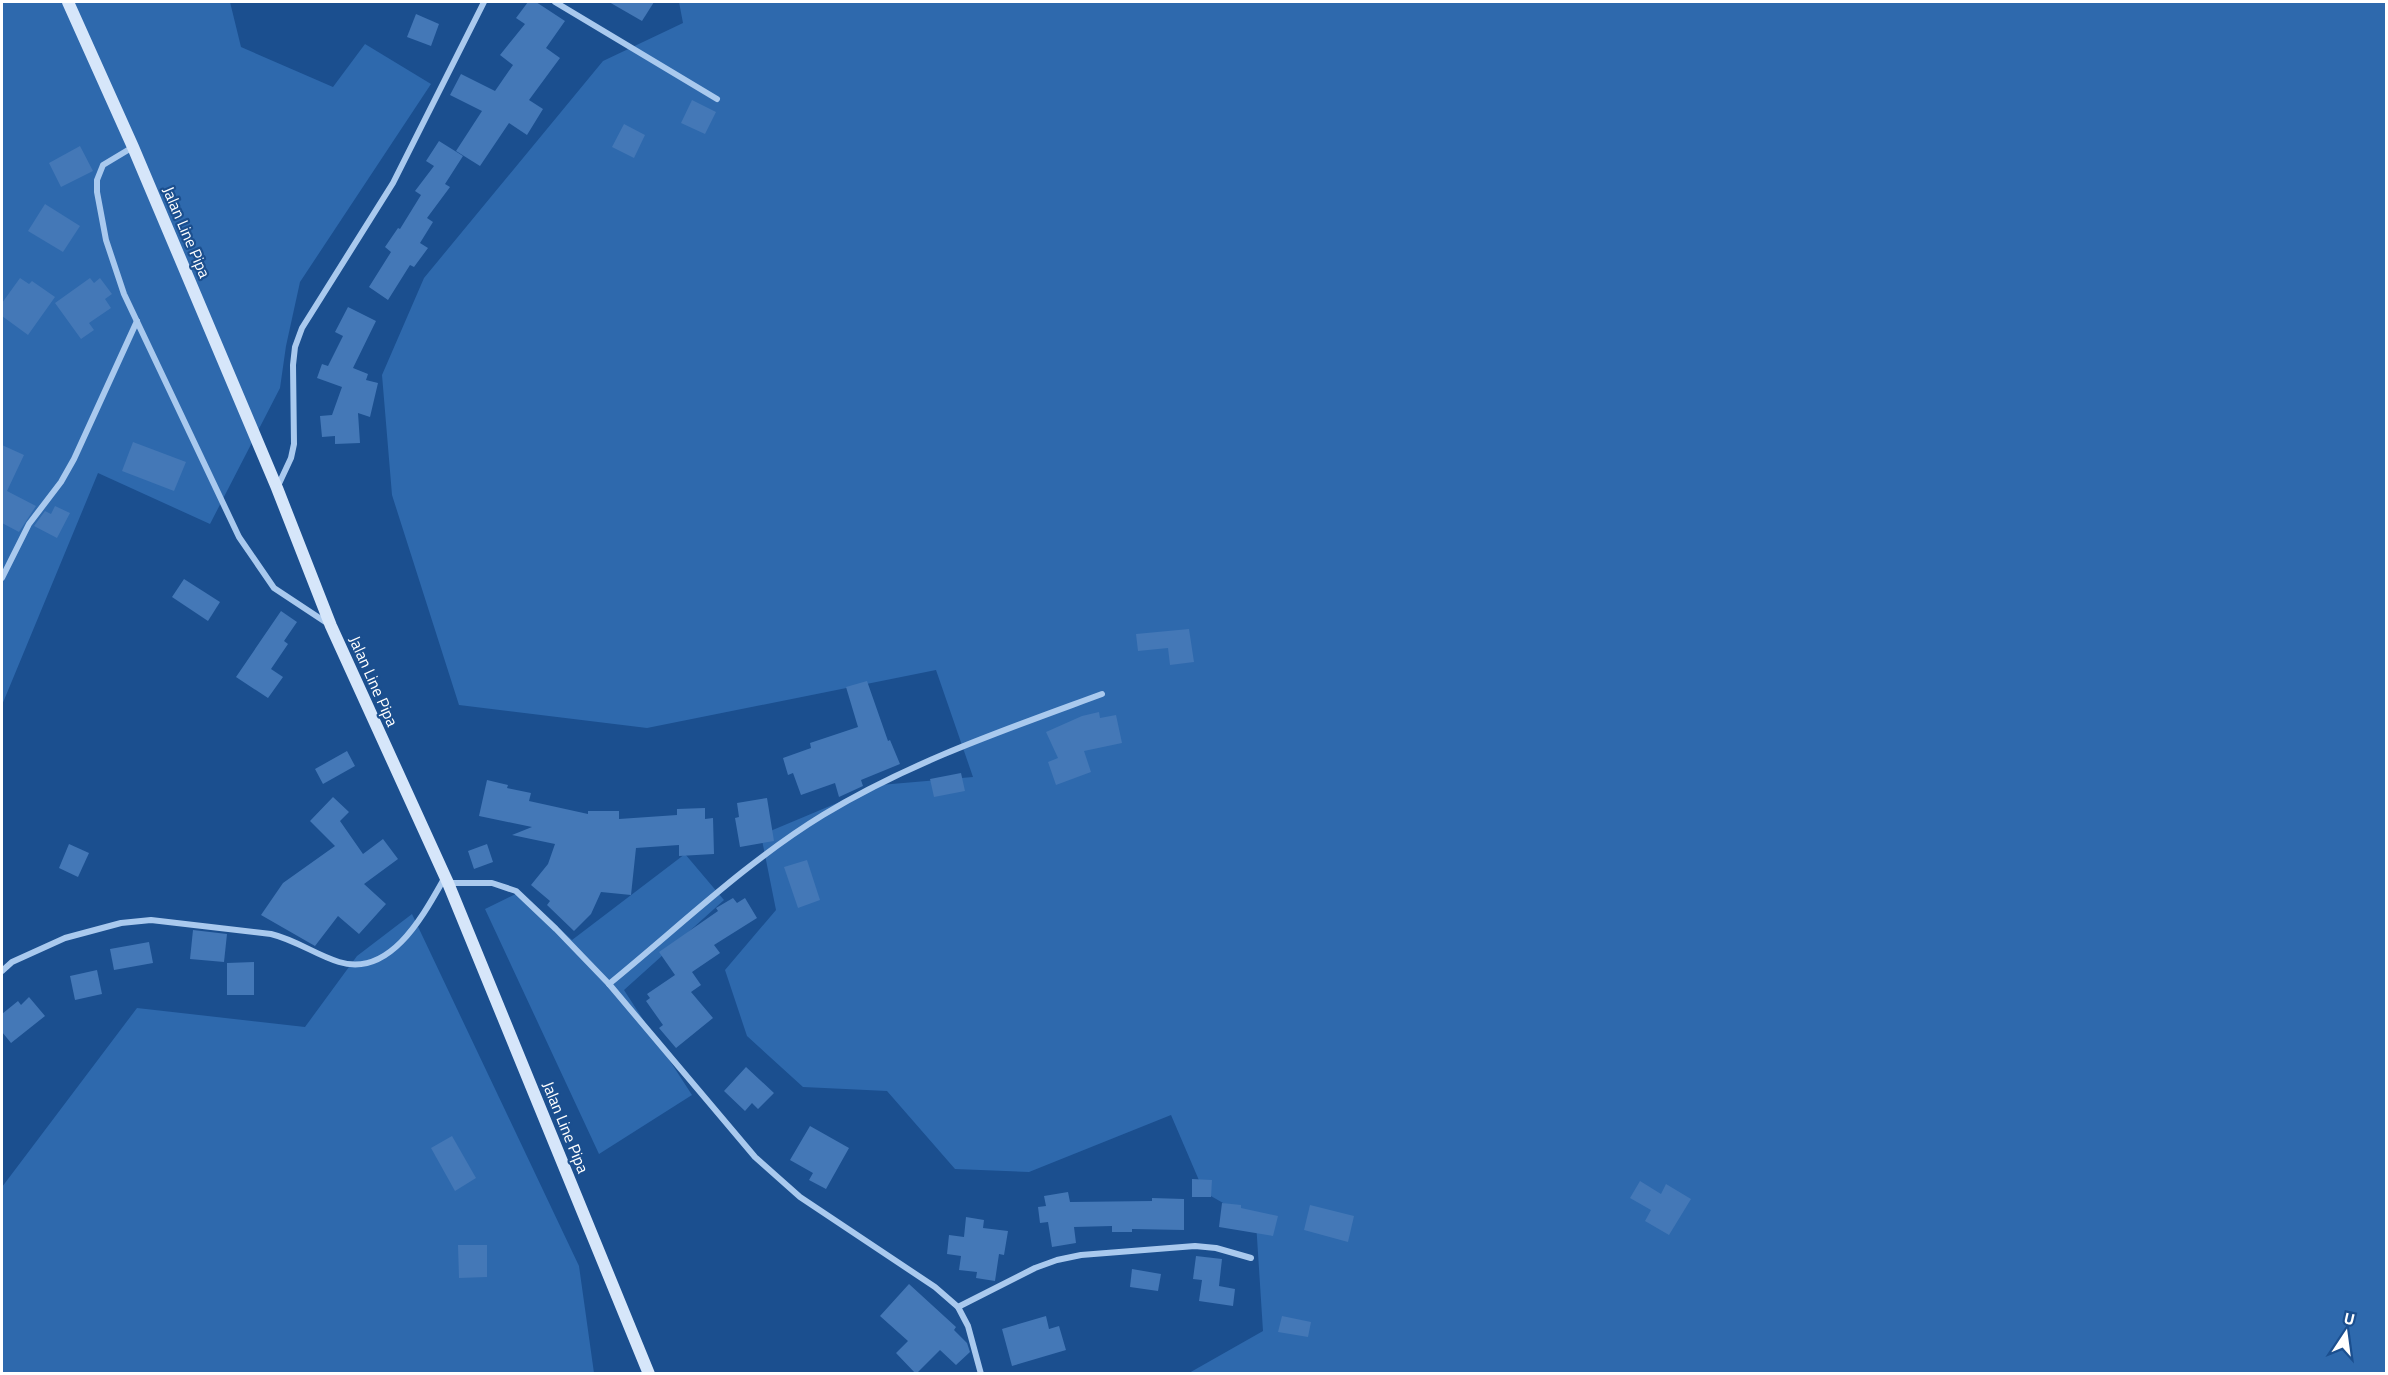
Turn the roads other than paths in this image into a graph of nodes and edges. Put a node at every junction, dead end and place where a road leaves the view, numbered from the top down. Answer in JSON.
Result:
{"nodes":[{"id":1,"x":68,"y":2,"type":"edge"},
{"id":2,"x":484,"y":2,"type":"edge"},
{"id":3,"x":555,"y":2,"type":"edge"},
{"id":4,"x":717,"y":99,"type":"dead end"},
{"id":5,"x":133,"y":147,"type":"junction"},
{"id":6,"x":137,"y":321,"type":"junction"},
{"id":7,"x":277,"y":488,"type":"junction"},
{"id":8,"x":2,"y":578,"type":"edge"},
{"id":9,"x":331,"y":626,"type":"junction"},
{"id":10,"x":1102,"y":694,"type":"dead end"},
{"id":11,"x":447,"y":880,"type":"junction"},
{"id":12,"x":2,"y":971,"type":"edge"},
{"id":13,"x":609,"y":984,"type":"junction"},
{"id":14,"x":1251,"y":1258,"type":"dead end"},
{"id":15,"x":958,"y":1307,"type":"junction"},
{"id":16,"x":649,"y":1374,"type":"edge"},
{"id":17,"x":981,"y":1374,"type":"edge"}],
"edges":[{"from":1,"to":5,"type":"main road","name":"Jalan Line Pipa"},
{"from":2,"to":7,"type":"street"},
{"from":3,"to":4,"type":"street"},
{"from":5,"to":6,"type":"street"},
{"from":5,"to":7,"type":"main road","name":"Jalan Line Pipa"},
{"from":6,"to":8,"type":"street"},
{"from":6,"to":9,"type":"street"},
{"from":7,"to":9,"type":"main road","name":"Jalan Line Pipa"},
{"from":9,"to":11,"type":"main road","name":"Jalan Line Pipa"},
{"from":10,"to":13,"type":"street"},
{"from":11,"to":12,"type":"street"},
{"from":11,"to":13,"type":"street"},
{"from":11,"to":16,"type":"main road","name":"Jalan Line Pipa"},
{"from":13,"to":15,"type":"street"},
{"from":14,"to":15,"type":"street"},
{"from":15,"to":17,"type":"street"}]}
